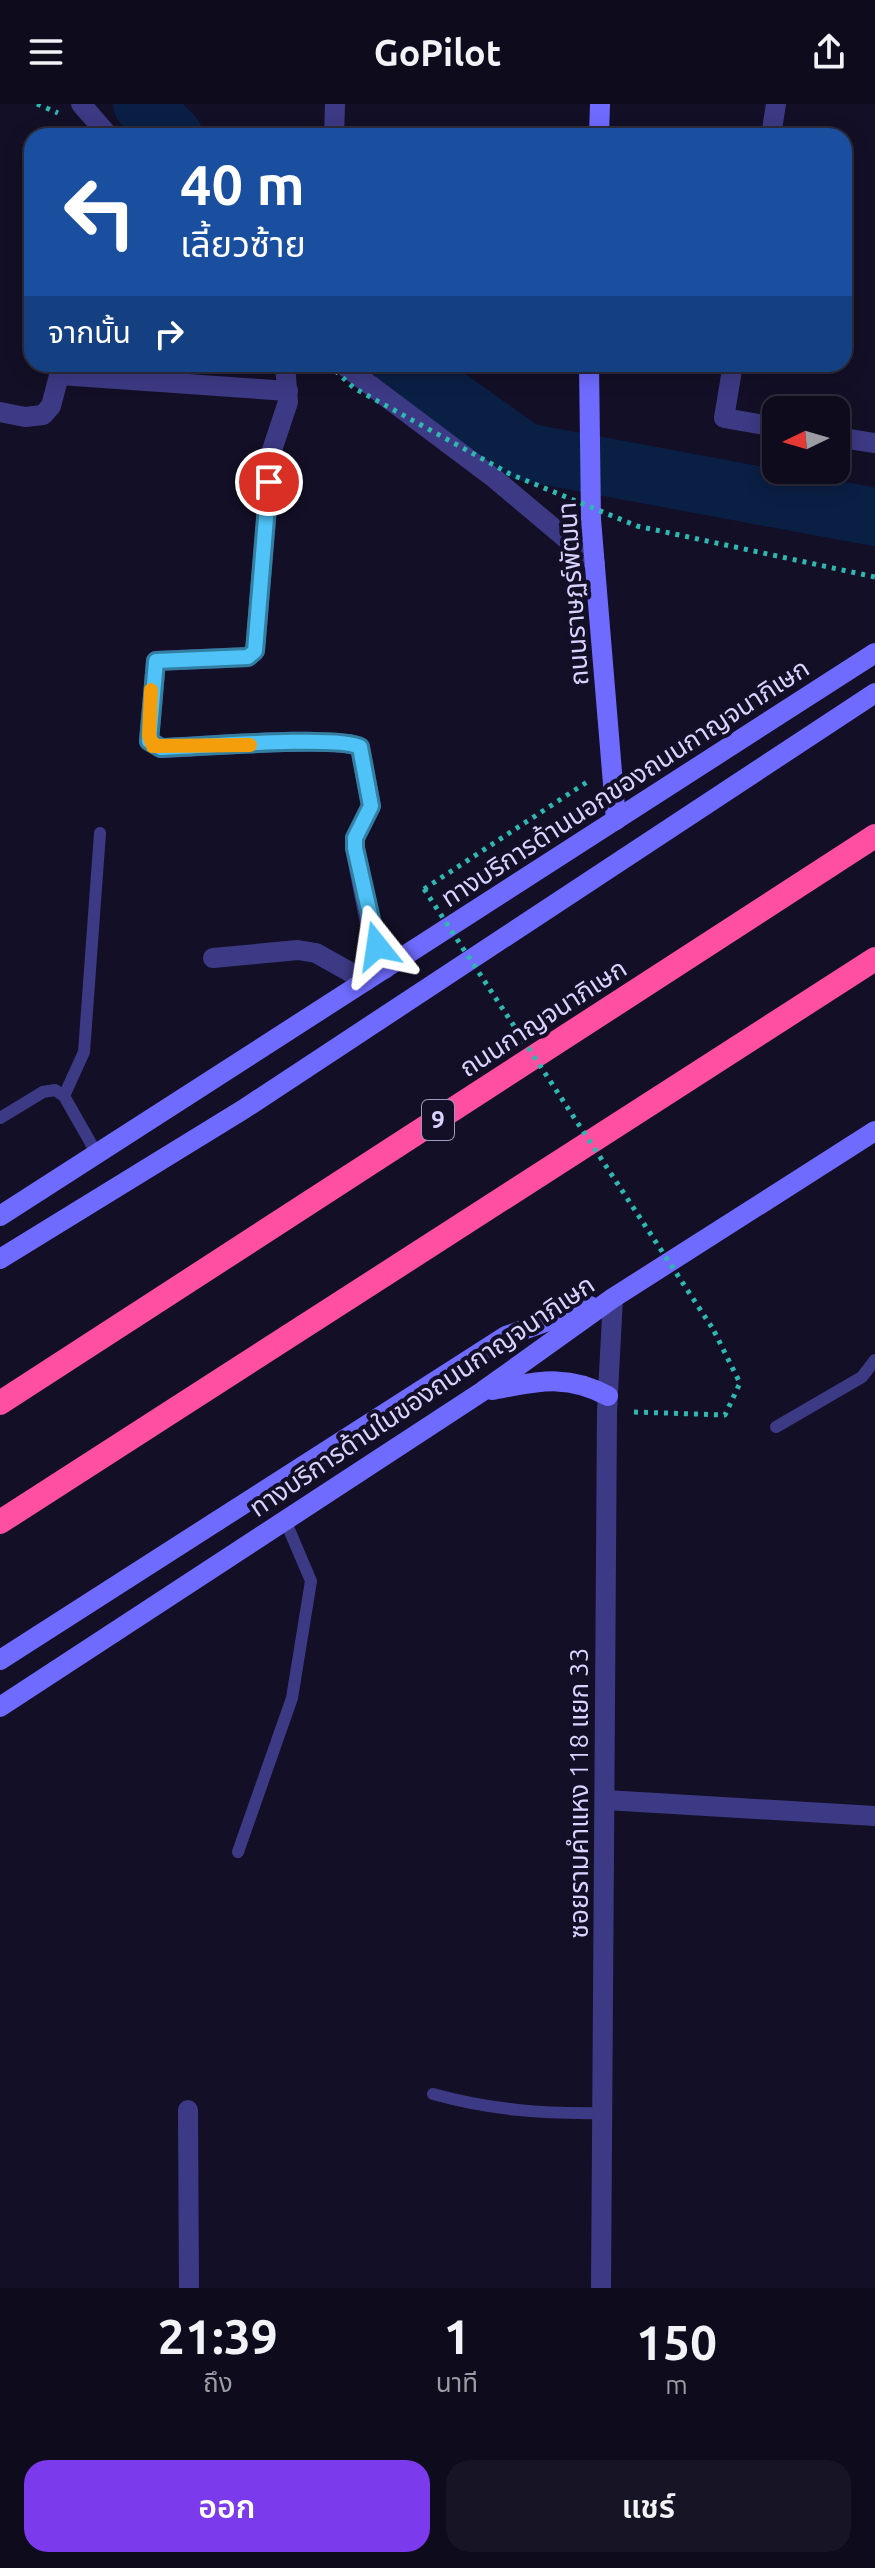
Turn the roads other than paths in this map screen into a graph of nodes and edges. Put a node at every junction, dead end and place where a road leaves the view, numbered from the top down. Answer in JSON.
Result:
{"nodes":[{"id":1,"x":81,"y":104,"type":"edge"},
{"id":2,"x":335,"y":104,"type":"edge"},
{"id":3,"x":600,"y":104,"type":"edge"},
{"id":4,"x":776,"y":104,"type":"edge"},
{"id":5,"x":102,"y":128,"type":"edge"},
{"id":6,"x":334,"y":128,"type":"edge"},
{"id":7,"x":599,"y":128,"type":"edge"},
{"id":8,"x":772,"y":128,"type":"edge"},
{"id":9,"x":60,"y":372,"type":"edge"},
{"id":10,"x":83,"y":372,"type":"edge"},
{"id":11,"x":286,"y":372,"type":"edge"},
{"id":12,"x":352,"y":372,"type":"edge"},
{"id":13,"x":589,"y":372,"type":"edge"},
{"id":14,"x":732,"y":372,"type":"edge"},
{"id":15,"x":288,"y":391,"type":"junction"},
{"id":16,"x":0,"y":412,"type":"edge"},
{"id":17,"x":762,"y":425,"type":"edge"},
{"id":18,"x":850,"y":439,"type":"edge"},
{"id":19,"x":875,"y":443,"type":"edge"},
{"id":20,"x":595,"y":563,"type":"junction"},
{"id":21,"x":875,"y":653,"type":"edge"},
{"id":22,"x":875,"y":693,"type":"edge"},
{"id":23,"x":616,"y":820,"type":"junction"},
{"id":24,"x":100,"y":833,"type":"dead end"},
{"id":25,"x":875,"y":836,"type":"edge"},
{"id":26,"x":213,"y":958,"type":"dead end"},
{"id":27,"x":875,"y":959,"type":"edge"},
{"id":28,"x":385,"y":969,"type":"junction"},
{"id":29,"x":366,"y":981,"type":"junction"},
{"id":30,"x":64,"y":1096,"type":"junction"},
{"id":31,"x":0,"y":1118,"type":"edge"},
{"id":32,"x":875,"y":1131,"type":"edge"},
{"id":33,"x":97,"y":1154,"type":"junction"},
{"id":34,"x":0,"y":1216,"type":"edge"},
{"id":35,"x":0,"y":1259,"type":"edge"},
{"id":36,"x":613,"y":1298,"type":"junction"},
{"id":37,"x":875,"y":1360,"type":"edge"},
{"id":38,"x":483,"y":1391,"type":"junction"},
{"id":39,"x":0,"y":1403,"type":"edge"},
{"id":40,"x":607,"y":1403,"type":"junction"},
{"id":41,"x":776,"y":1427,"type":"dead end"},
{"id":42,"x":285,"y":1520,"type":"junction"},
{"id":43,"x":0,"y":1522,"type":"edge"},
{"id":44,"x":0,"y":1660,"type":"edge"},
{"id":45,"x":0,"y":1707,"type":"edge"},
{"id":46,"x":606,"y":1800,"type":"junction"},
{"id":47,"x":875,"y":1816,"type":"edge"},
{"id":48,"x":238,"y":1852,"type":"dead end"},
{"id":49,"x":433,"y":2094,"type":"dead end"},
{"id":50,"x":188,"y":2110,"type":"dead end"},
{"id":51,"x":603,"y":2113,"type":"junction"},
{"id":52,"x":189,"y":2288,"type":"edge"},
{"id":53,"x":601,"y":2288,"type":"edge"}],
"edges":[{"from":1,"to":5,"type":"street"},
{"from":2,"to":6,"type":"street"},
{"from":3,"to":7,"type":"main road"},
{"from":4,"to":8,"type":"street"},
{"from":9,"to":16,"type":"street"},
{"from":10,"to":15,"type":"street"},
{"from":11,"to":15,"type":"street"},
{"from":12,"to":20,"type":"street"},
{"from":13,"to":20,"type":"main road","name":"ถนนราษฏร์พัฒนา"},
{"from":14,"to":17,"type":"street"},
{"from":15,"to":28,"type":"street"},
{"from":18,"to":19,"type":"street"},
{"from":20,"to":23,"type":"main road","name":"ถนนราษฏร์พัฒนา"},
{"from":21,"to":23,"type":"main road","name":"ทางบริการด้านนอกของถนนกาญจนาภิเษก"},
{"from":22,"to":35,"type":"main road"},
{"from":23,"to":28,"type":"main road","name":"ทางบริการด้านนอกของถนนกาญจนาภิเษก"},
{"from":24,"to":30,"type":"lane"},
{"from":25,"to":39,"type":"highway","name":"ถนนกาญจนาภิเษก","number":"9"},
{"from":26,"to":29,"type":"street"},
{"from":27,"to":43,"type":"highway"},
{"from":28,"to":29,"type":"main road","name":"ทางบริการด้านนอกของถนนกาญจนาภิเษก"},
{"from":29,"to":33,"type":"main road","name":"ทางบริการด้านนอกของถนนกาญจนาภิเษก"},
{"from":30,"to":31,"type":"lane"},
{"from":30,"to":33,"type":"lane"},
{"from":32,"to":36,"type":"main road","name":"ทางบริการด้านในของถนนกาญจนาภิเษก"},
{"from":33,"to":34,"type":"main road","name":"ทางบริการด้านนอกของถนนกาญจนาภิเษก"},
{"from":36,"to":38,"type":"main road","name":"ทางบริการด้านในของถนนกาญจนาภิเษก"},
{"from":36,"to":40,"type":"street","name":"ซอยรามคำแหง 118 แยก 33"},
{"from":36,"to":44,"type":"main road"},
{"from":37,"to":41,"type":"lane"},
{"from":38,"to":40,"type":"main road"},
{"from":38,"to":42,"type":"main road","name":"ทางบริการด้านในของถนนกาญจนาภิเษก"},
{"from":40,"to":46,"type":"street","name":"ซอยรามคำแหง 118 แยก 33"},
{"from":42,"to":45,"type":"main road","name":"ทางบริการด้านในของถนนกาญจนาภิเษก"},
{"from":42,"to":48,"type":"lane"},
{"from":46,"to":47,"type":"street"},
{"from":46,"to":51,"type":"street","name":"ซอยรามคำแหง 118 แยก 33"},
{"from":49,"to":51,"type":"lane"},
{"from":50,"to":52,"type":"street"},
{"from":51,"to":53,"type":"street","name":"ซอยรามคำแหง 118 แยก 33"}]}
